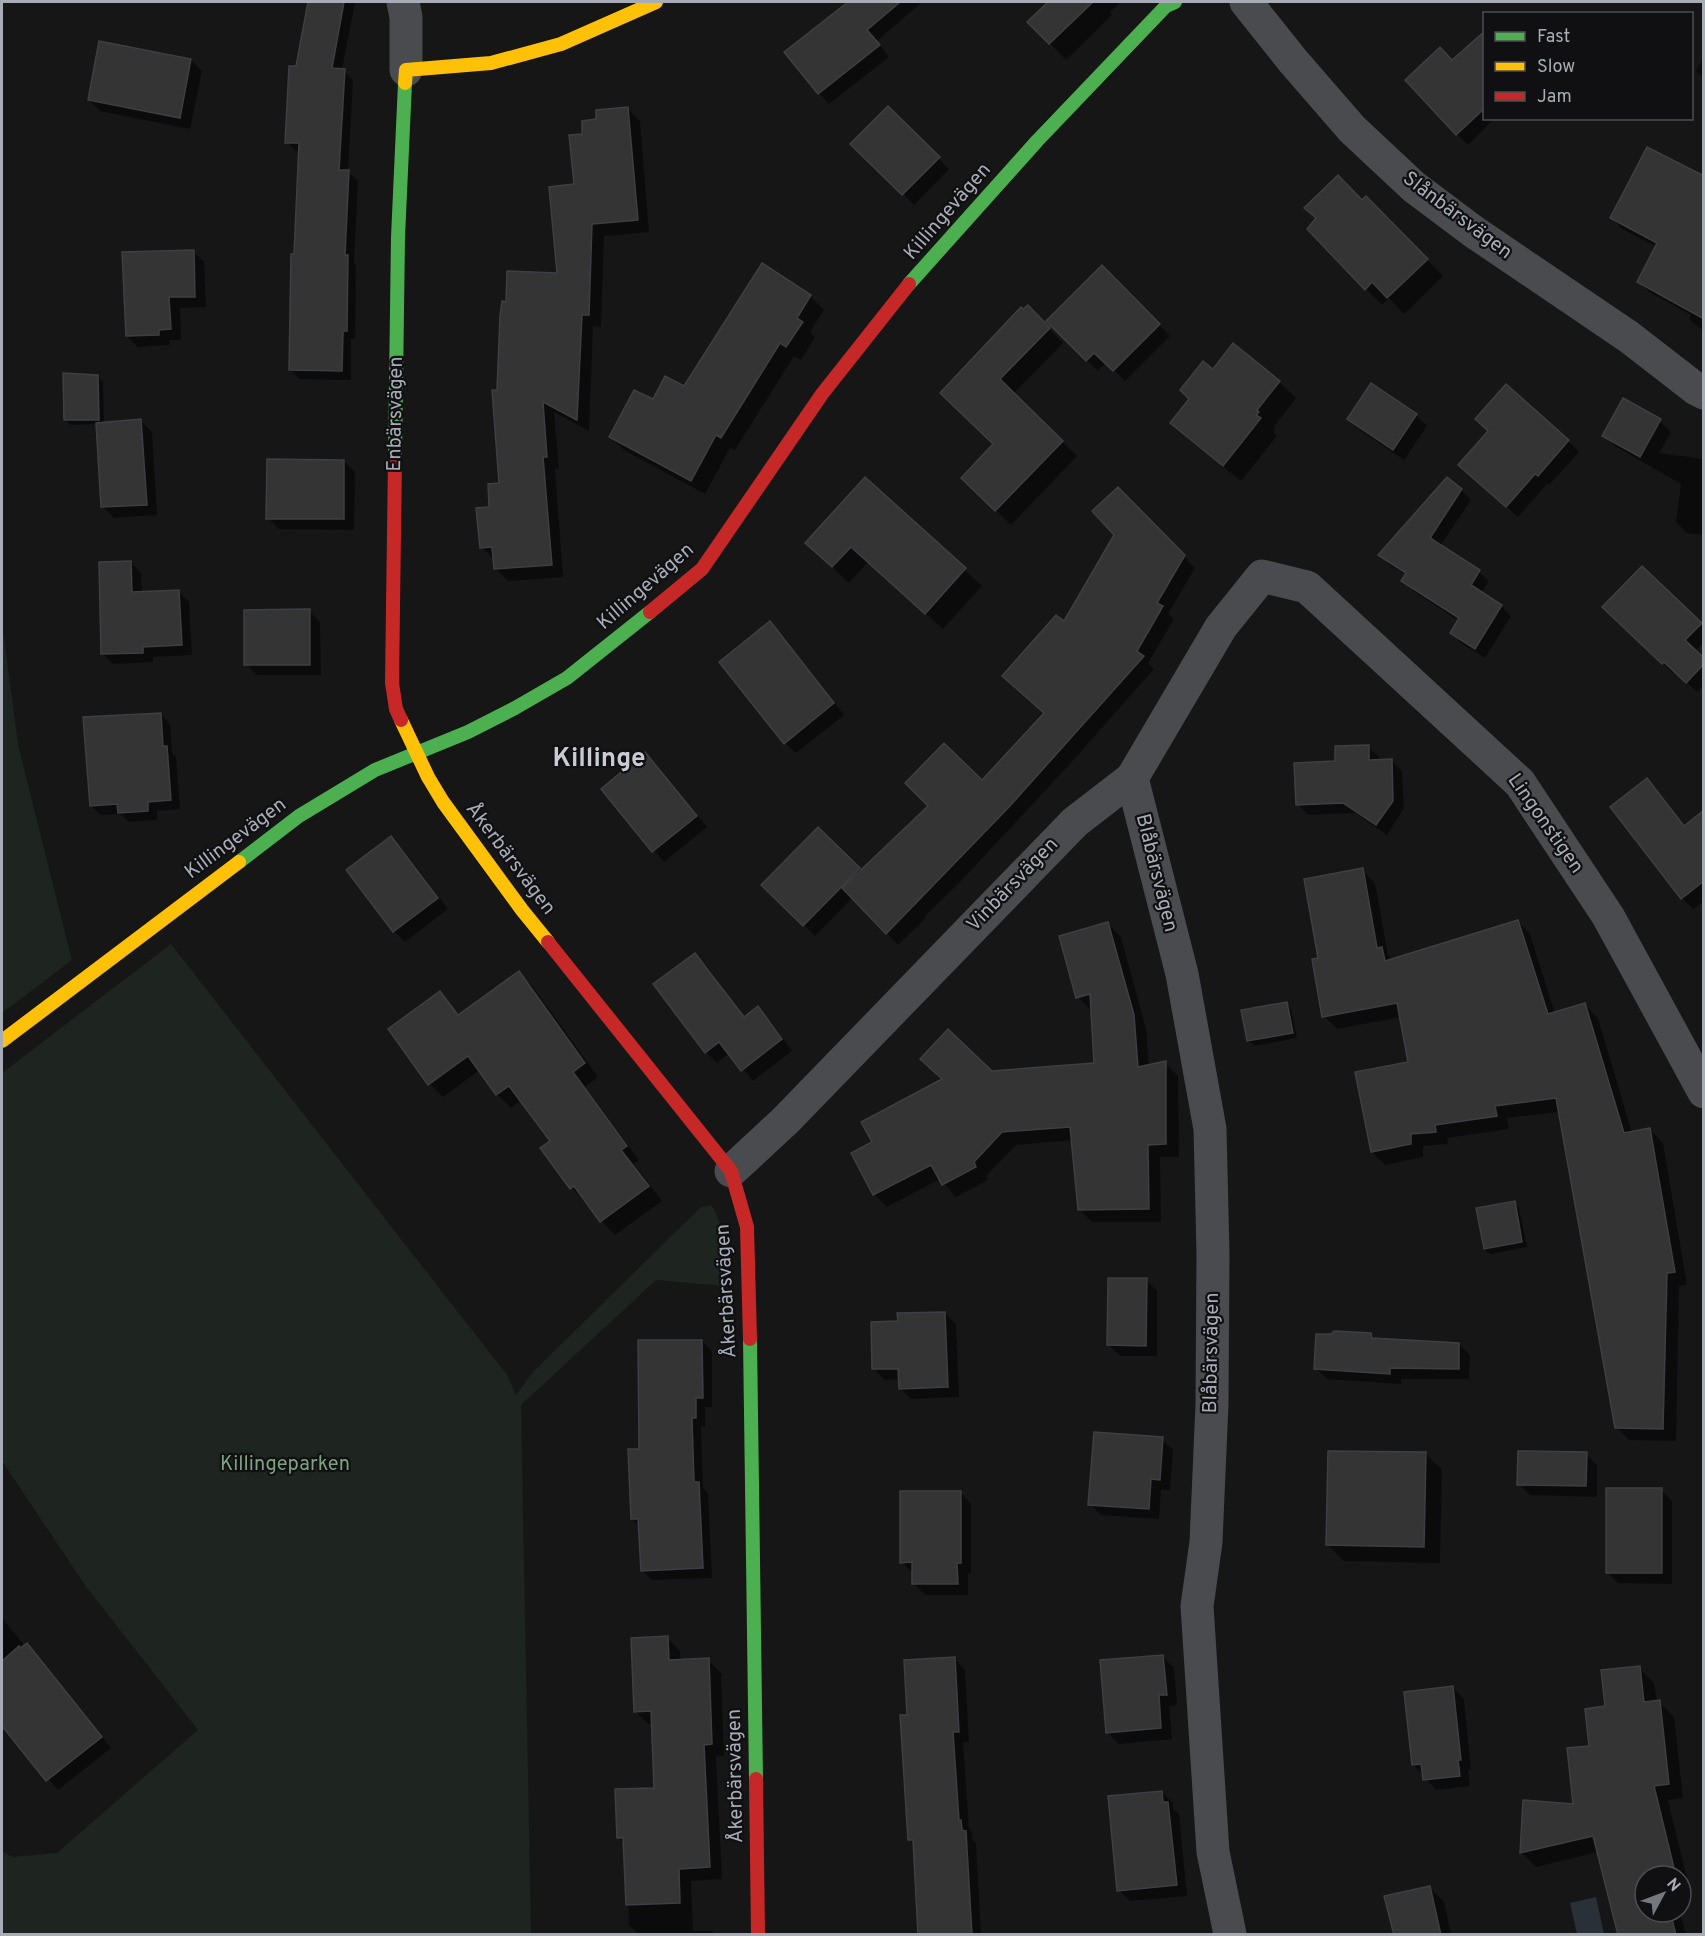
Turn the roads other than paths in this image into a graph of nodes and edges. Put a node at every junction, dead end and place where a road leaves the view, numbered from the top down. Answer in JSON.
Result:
{"nodes":[{"id":1,"x":403,"y":2,"type":"edge"},
{"id":2,"x":656,"y":2,"type":"edge"},
{"id":3,"x":1175,"y":2,"type":"edge"},
{"id":4,"x":1246,"y":2,"type":"edge"},
{"id":5,"x":406,"y":70,"type":"junction"},
{"id":6,"x":1704,"y":393,"type":"edge"},
{"id":7,"x":1262,"y":576,"type":"joint"},
{"id":8,"x":416,"y":754,"type":"junction"},
{"id":9,"x":1132,"y":778,"type":"junction"},
{"id":10,"x":2,"y":1041,"type":"edge"},
{"id":11,"x":1704,"y":1092,"type":"edge"},
{"id":12,"x":731,"y":1171,"type":"junction"},
{"id":13,"x":758,"y":1935,"type":"edge"},
{"id":14,"x":1230,"y":1935,"type":"edge"}],
"edges":[{"from":1,"to":5,"type":"street","name":"Enbärsvägen"},
{"from":2,"to":5,"type":"street"},
{"from":3,"to":8,"type":"street","name":"Killingevägen"},
{"from":4,"to":6,"type":"street","name":"Slånbärsvägen"},
{"from":5,"to":8,"type":"street","name":"Enbärsvägen"},
{"from":7,"to":9,"type":"street","name":"Vinbärsvägen"},
{"from":7,"to":11,"type":"street","name":"Lingonstigen"},
{"from":8,"to":10,"type":"street","name":"Killingevägen"},
{"from":8,"to":12,"type":"street","name":"Åkerbärsvägen"},
{"from":9,"to":12,"type":"street","name":"Vinbärsvägen"},
{"from":9,"to":14,"type":"street","name":"Blåbärsvägen"},
{"from":12,"to":13,"type":"street","name":"Åkerbärsvägen"}]}
